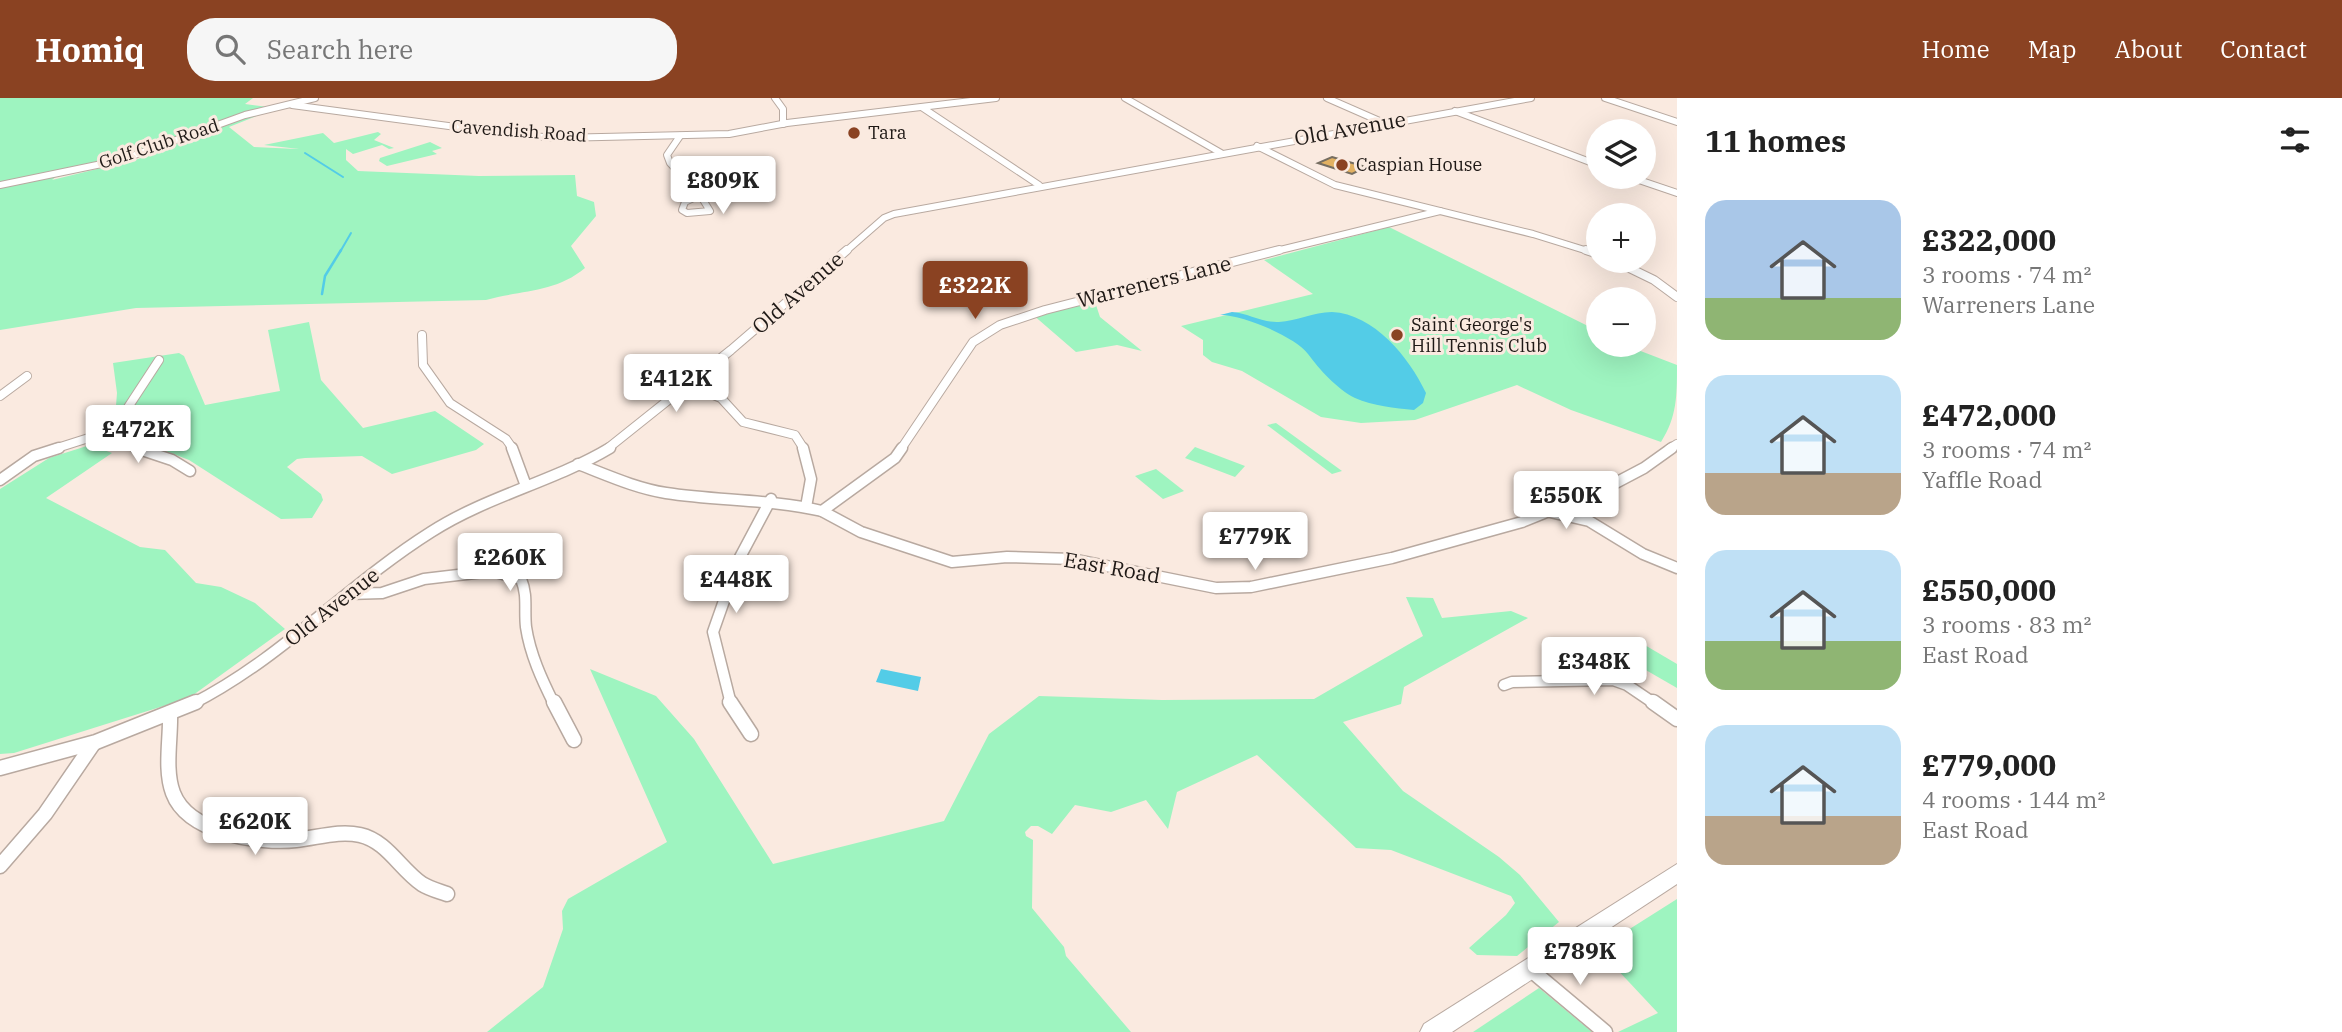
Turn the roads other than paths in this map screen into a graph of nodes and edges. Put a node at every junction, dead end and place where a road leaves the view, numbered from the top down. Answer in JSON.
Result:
{"nodes":[{"id":1,"x":317,"y":98,"type":"edge"},
{"id":2,"x":775,"y":98,"type":"edge"},
{"id":3,"x":996,"y":98,"type":"edge"},
{"id":4,"x":1125,"y":98,"type":"edge"},
{"id":5,"x":1327,"y":98,"type":"edge"},
{"id":6,"x":1474,"y":98,"type":"edge"},
{"id":7,"x":1531,"y":98,"type":"edge"},
{"id":8,"x":1605,"y":98,"type":"edge"},
{"id":9,"x":292,"y":105,"type":"junction"},
{"id":10,"x":1488,"y":105,"type":"junction"},
{"id":11,"x":923,"y":108,"type":"junction"},
{"id":12,"x":325,"y":110,"type":"junction"},
{"id":13,"x":1453,"y":110,"type":"junction"},
{"id":14,"x":784,"y":115,"type":"junction"},
{"id":15,"x":805,"y":121,"type":"junction"},
{"id":16,"x":1677,"y":122,"type":"edge"},
{"id":17,"x":1384,"y":123,"type":"junction"},
{"id":18,"x":783,"y":124,"type":"junction"},
{"id":19,"x":680,"y":136,"type":"junction"},
{"id":20,"x":1257,"y":146,"type":"junction"},
{"id":21,"x":1221,"y":153,"type":"junction"},
{"id":22,"x":1586,"y":160,"type":"edge"},
{"id":23,"x":0,"y":185,"type":"edge"},
{"id":24,"x":1039,"y":185,"type":"junction"},
{"id":25,"x":1656,"y":186,"type":"edge"},
{"id":26,"x":1677,"y":193,"type":"edge"},
{"id":27,"x":700,"y":195,"type":"dead end"},
{"id":28,"x":1440,"y":211,"type":"junction"},
{"id":29,"x":1586,"y":250,"type":"edge"},
{"id":30,"x":1640,"y":273,"type":"edge"},
{"id":31,"x":1677,"y":297,"type":"edge"},
{"id":32,"x":422,"y":335,"type":"dead end"},
{"id":33,"x":159,"y":360,"type":"dead end"},
{"id":34,"x":27,"y":376,"type":"dead end"},
{"id":35,"x":689,"y":385,"type":"junction"},
{"id":36,"x":0,"y":396,"type":"edge"},
{"id":37,"x":98,"y":435,"type":"junction"},
{"id":38,"x":1677,"y":444,"type":"edge"},
{"id":39,"x":579,"y":464,"type":"junction"},
{"id":40,"x":190,"y":471,"type":"dead end"},
{"id":41,"x":0,"y":480,"type":"edge"},
{"id":42,"x":526,"y":486,"type":"junction"},
{"id":43,"x":771,"y":499,"type":"junction"},
{"id":44,"x":1576,"y":500,"type":"junction"},
{"id":45,"x":806,"y":506,"type":"junction"},
{"id":46,"x":822,"y":511,"type":"junction"},
{"id":47,"x":1550,"y":512,"type":"junction"},
{"id":48,"x":1589,"y":521,"type":"junction"},
{"id":49,"x":1677,"y":568,"type":"edge"},
{"id":50,"x":347,"y":594,"type":"junction"},
{"id":51,"x":1504,"y":685,"type":"dead end"},
{"id":52,"x":170,"y":713,"type":"junction"},
{"id":53,"x":1677,"y":719,"type":"edge"},
{"id":54,"x":751,"y":734,"type":"dead end"},
{"id":55,"x":574,"y":740,"type":"dead end"},
{"id":56,"x":93,"y":744,"type":"junction"},
{"id":57,"x":0,"y":768,"type":"edge"},
{"id":58,"x":0,"y":866,"type":"edge"},
{"id":59,"x":1677,"y":873,"type":"edge"},
{"id":60,"x":447,"y":894,"type":"dead end"},
{"id":61,"x":1531,"y":970,"type":"junction"},
{"id":62,"x":1432,"y":1032,"type":"edge"},
{"id":63,"x":1605,"y":1032,"type":"edge"}],
"edges":[{"from":1,"to":9,"type":"street","name":"Golf Club Road"},
{"from":1,"to":12,"type":"street"},
{"from":2,"to":14,"type":"street"},
{"from":3,"to":11,"type":"street","name":"Cavendish Road"},
{"from":4,"to":21,"type":"street"},
{"from":5,"to":17,"type":"street"},
{"from":6,"to":10,"type":"street"},
{"from":7,"to":10,"type":"street","name":"Old Avenue"},
{"from":8,"to":16,"type":"street"},
{"from":9,"to":12,"type":"street","name":"Cavendish Road"},
{"from":9,"to":23,"type":"street","name":"Golf Club Road"},
{"from":10,"to":13,"type":"street","name":"Old Avenue"},
{"from":11,"to":15,"type":"street","name":"Cavendish Road"},
{"from":11,"to":24,"type":"street"},
{"from":12,"to":19,"type":"street","name":"Cavendish Road"},
{"from":13,"to":17,"type":"street","name":"Old Avenue"},
{"from":13,"to":22,"type":"street"},
{"from":14,"to":15,"type":"street"},
{"from":14,"to":18,"type":"street"},
{"from":15,"to":18,"type":"street","name":"Cavendish Road"},
{"from":17,"to":20,"type":"street","name":"Old Avenue"},
{"from":18,"to":19,"type":"street","name":"Cavendish Road"},
{"from":19,"to":27,"type":"street"},
{"from":20,"to":21,"type":"street","name":"Old Avenue"},
{"from":20,"to":28,"type":"street"},
{"from":21,"to":24,"type":"street","name":"Old Avenue"},
{"from":24,"to":35,"type":"street","name":"Old Avenue"},
{"from":25,"to":26,"type":"street"},
{"from":28,"to":29,"type":"street"},
{"from":28,"to":46,"type":"street","name":"Warreners Lane"},
{"from":30,"to":31,"type":"street"},
{"from":32,"to":42,"type":"street"},
{"from":33,"to":37,"type":"street"},
{"from":34,"to":36,"type":"street"},
{"from":35,"to":39,"type":"street","name":"Old Avenue"},
{"from":35,"to":45,"type":"street"},
{"from":37,"to":40,"type":"street"},
{"from":37,"to":41,"type":"street"},
{"from":38,"to":44,"type":"street","name":"East Road"},
{"from":39,"to":42,"type":"street","name":"Old Avenue"},
{"from":39,"to":43,"type":"street"},
{"from":42,"to":50,"type":"street","name":"Old Avenue"},
{"from":43,"to":45,"type":"street"},
{"from":43,"to":54,"type":"street"},
{"from":44,"to":47,"type":"street","name":"East Road"},
{"from":44,"to":48,"type":"street"},
{"from":45,"to":46,"type":"street"},
{"from":46,"to":47,"type":"street","name":"East Road"},
{"from":47,"to":48,"type":"street"},
{"from":48,"to":49,"type":"street"},
{"from":50,"to":52,"type":"street","name":"Old Avenue"},
{"from":50,"to":55,"type":"street"},
{"from":51,"to":53,"type":"street"},
{"from":52,"to":56,"type":"street","name":"Old Avenue"},
{"from":52,"to":60,"type":"street"},
{"from":56,"to":57,"type":"street","name":"Old Avenue"},
{"from":56,"to":58,"type":"street"},
{"from":59,"to":61,"type":"main road"},
{"from":61,"to":62,"type":"main road"},
{"from":61,"to":63,"type":"street"}]}
